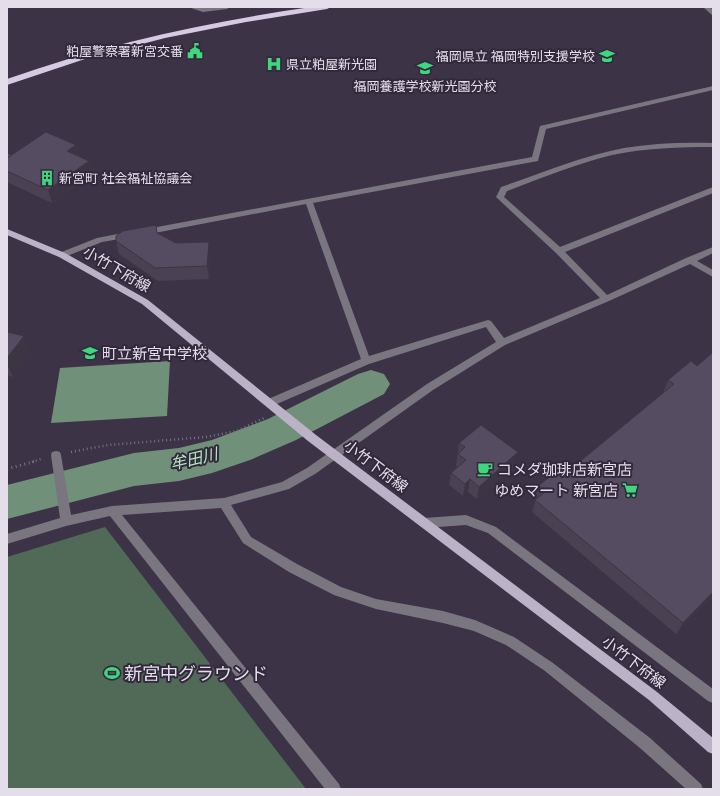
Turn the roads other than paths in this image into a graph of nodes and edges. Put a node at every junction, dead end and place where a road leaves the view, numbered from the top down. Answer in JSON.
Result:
{"nodes":[{"id":1,"x":191,"y":7,"type":"edge"},
{"id":2,"x":227,"y":7,"type":"edge"},
{"id":3,"x":327,"y":7,"type":"edge"},
{"id":4,"x":706,"y":7,"type":"edge"},
{"id":5,"x":713,"y":14,"type":"edge"},
{"id":6,"x":7,"y":82,"type":"edge"},
{"id":7,"x":713,"y":88,"type":"edge"},
{"id":8,"x":713,"y":145,"type":"edge"},
{"id":9,"x":713,"y":190,"type":"edge"},
{"id":10,"x":309,"y":202,"type":"junction"},
{"id":11,"x":7,"y":232,"type":"edge"},
{"id":12,"x":713,"y":250,"type":"edge"},
{"id":13,"x":559,"y":251,"type":"junction"},
{"id":14,"x":62,"y":255,"type":"junction"},
{"id":15,"x":689,"y":260,"type":"junction"},
{"id":16,"x":713,"y":274,"type":"edge"},
{"id":17,"x":606,"y":299,"type":"junction"},
{"id":18,"x":502,"y":343,"type":"junction"},
{"id":19,"x":366,"y":361,"type":"junction"},
{"id":20,"x":270,"y":403,"type":"junction"},
{"id":21,"x":56,"y":455,"type":"road end"},
{"id":22,"x":334,"y":455,"type":"junction"},
{"id":23,"x":224,"y":503,"type":"junction"},
{"id":24,"x":112,"y":511,"type":"junction"},
{"id":25,"x":66,"y":521,"type":"junction"},
{"id":26,"x":424,"y":523,"type":"junction"},
{"id":27,"x":7,"y":539,"type":"edge"},
{"id":28,"x":713,"y":697,"type":"edge"},
{"id":29,"x":713,"y":747,"type":"edge"},
{"id":30,"x":334,"y":789,"type":"edge"},
{"id":31,"x":696,"y":789,"type":"edge"}],
"edges":[{"from":1,"to":2,"type":"street"},
{"from":3,"to":6,"type":"highway"},
{"from":4,"to":5,"type":"street"},
{"from":7,"to":10,"type":"street"},
{"from":8,"to":13,"type":"street"},
{"from":9,"to":13,"type":"street"},
{"from":10,"to":14,"type":"street"},
{"from":10,"to":19,"type":"street"},
{"from":11,"to":14,"type":"main road","name":"小竹下府線"},
{"from":12,"to":15,"type":"street"},
{"from":13,"to":17,"type":"street"},
{"from":14,"to":20,"type":"main road","name":"小竹下府線"},
{"from":15,"to":16,"type":"street"},
{"from":15,"to":17,"type":"street"},
{"from":17,"to":18,"type":"street"},
{"from":18,"to":19,"type":"street"},
{"from":18,"to":22,"type":"street"},
{"from":19,"to":20,"type":"street"},
{"from":20,"to":22,"type":"main road","name":"小竹下府線"},
{"from":21,"to":25,"type":"street"},
{"from":22,"to":23,"type":"street"},
{"from":22,"to":26,"type":"main road","name":"小竹下府線"},
{"from":23,"to":24,"type":"street"},
{"from":23,"to":31,"type":"street"},
{"from":24,"to":25,"type":"street"},
{"from":24,"to":30,"type":"street"},
{"from":25,"to":27,"type":"street"},
{"from":26,"to":28,"type":"street"},
{"from":26,"to":29,"type":"main road","name":"小竹下府線"}]}
